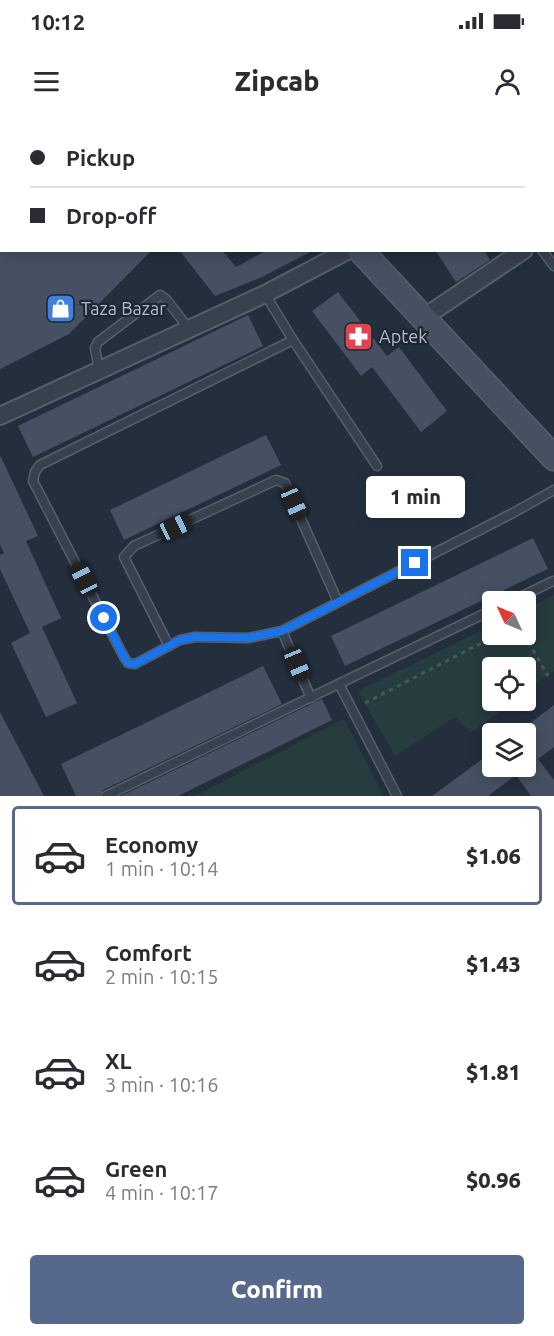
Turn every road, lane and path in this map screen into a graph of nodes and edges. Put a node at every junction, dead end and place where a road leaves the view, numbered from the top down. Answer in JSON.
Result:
{"nodes":[{"id":1,"x":346,"y":252,"type":"edge"},
{"id":2,"x":362,"y":252,"type":"edge"},
{"id":3,"x":521,"y":252,"type":"edge"},
{"id":4,"x":544,"y":252,"type":"edge"},
{"id":5,"x":554,"y":266,"type":"edge"},
{"id":6,"x":265,"y":294,"type":"junction"},
{"id":7,"x":423,"y":318,"type":"junction"},
{"id":8,"x":189,"y":329,"type":"junction"},
{"id":9,"x":293,"y":340,"type":"junction"},
{"id":10,"x":99,"y":370,"type":"junction"},
{"id":11,"x":0,"y":416,"type":"edge"},
{"id":12,"x":554,"y":458,"type":"edge"},
{"id":13,"x":377,"y":466,"type":"dead end"},
{"id":14,"x":554,"y":490,"type":"edge"},
{"id":15,"x":553,"y":581,"type":"edge"},
{"id":16,"x":533,"y":591,"type":"edge"},
{"id":17,"x":338,"y":602,"type":"junction"},
{"id":18,"x":482,"y":615,"type":"edge"},
{"id":19,"x":282,"y":631,"type":"junction"},
{"id":20,"x":482,"y":643,"type":"edge"},
{"id":21,"x":530,"y":645,"type":"edge"},
{"id":22,"x":169,"y":646,"type":"junction"},
{"id":23,"x":548,"y":676,"type":"dead end"},
{"id":24,"x":339,"y":684,"type":"junction"},
{"id":25,"x":311,"y":698,"type":"junction"},
{"id":26,"x":365,"y":703,"type":"dead end"},
{"id":27,"x":106,"y":796,"type":"edge"},
{"id":28,"x":397,"y":796,"type":"edge"}],
"edges":[{"from":1,"to":6,"type":"street"},
{"from":2,"to":7,"type":"main road"},
{"from":3,"to":7,"type":"street"},
{"from":4,"to":5,"type":"lane"},
{"from":6,"to":8,"type":"street"},
{"from":6,"to":9,"type":"lane"},
{"from":7,"to":12,"type":"main road"},
{"from":8,"to":10,"type":"street"},
{"from":8,"to":10,"type":"lane"},
{"from":9,"to":13,"type":"lane"},
{"from":9,"to":22,"type":"lane"},
{"from":10,"to":11,"type":"street"},
{"from":14,"to":17,"type":"lane"},
{"from":15,"to":16,"type":"lane"},
{"from":17,"to":19,"type":"lane"},
{"from":17,"to":22,"type":"lane"},
{"from":18,"to":24,"type":"lane"},
{"from":19,"to":22,"type":"lane"},
{"from":19,"to":25,"type":"lane"},
{"from":20,"to":26,"type":"path"},
{"from":21,"to":23,"type":"path"},
{"from":24,"to":25,"type":"lane"},
{"from":24,"to":28,"type":"lane"},
{"from":25,"to":27,"type":"lane"}]}
